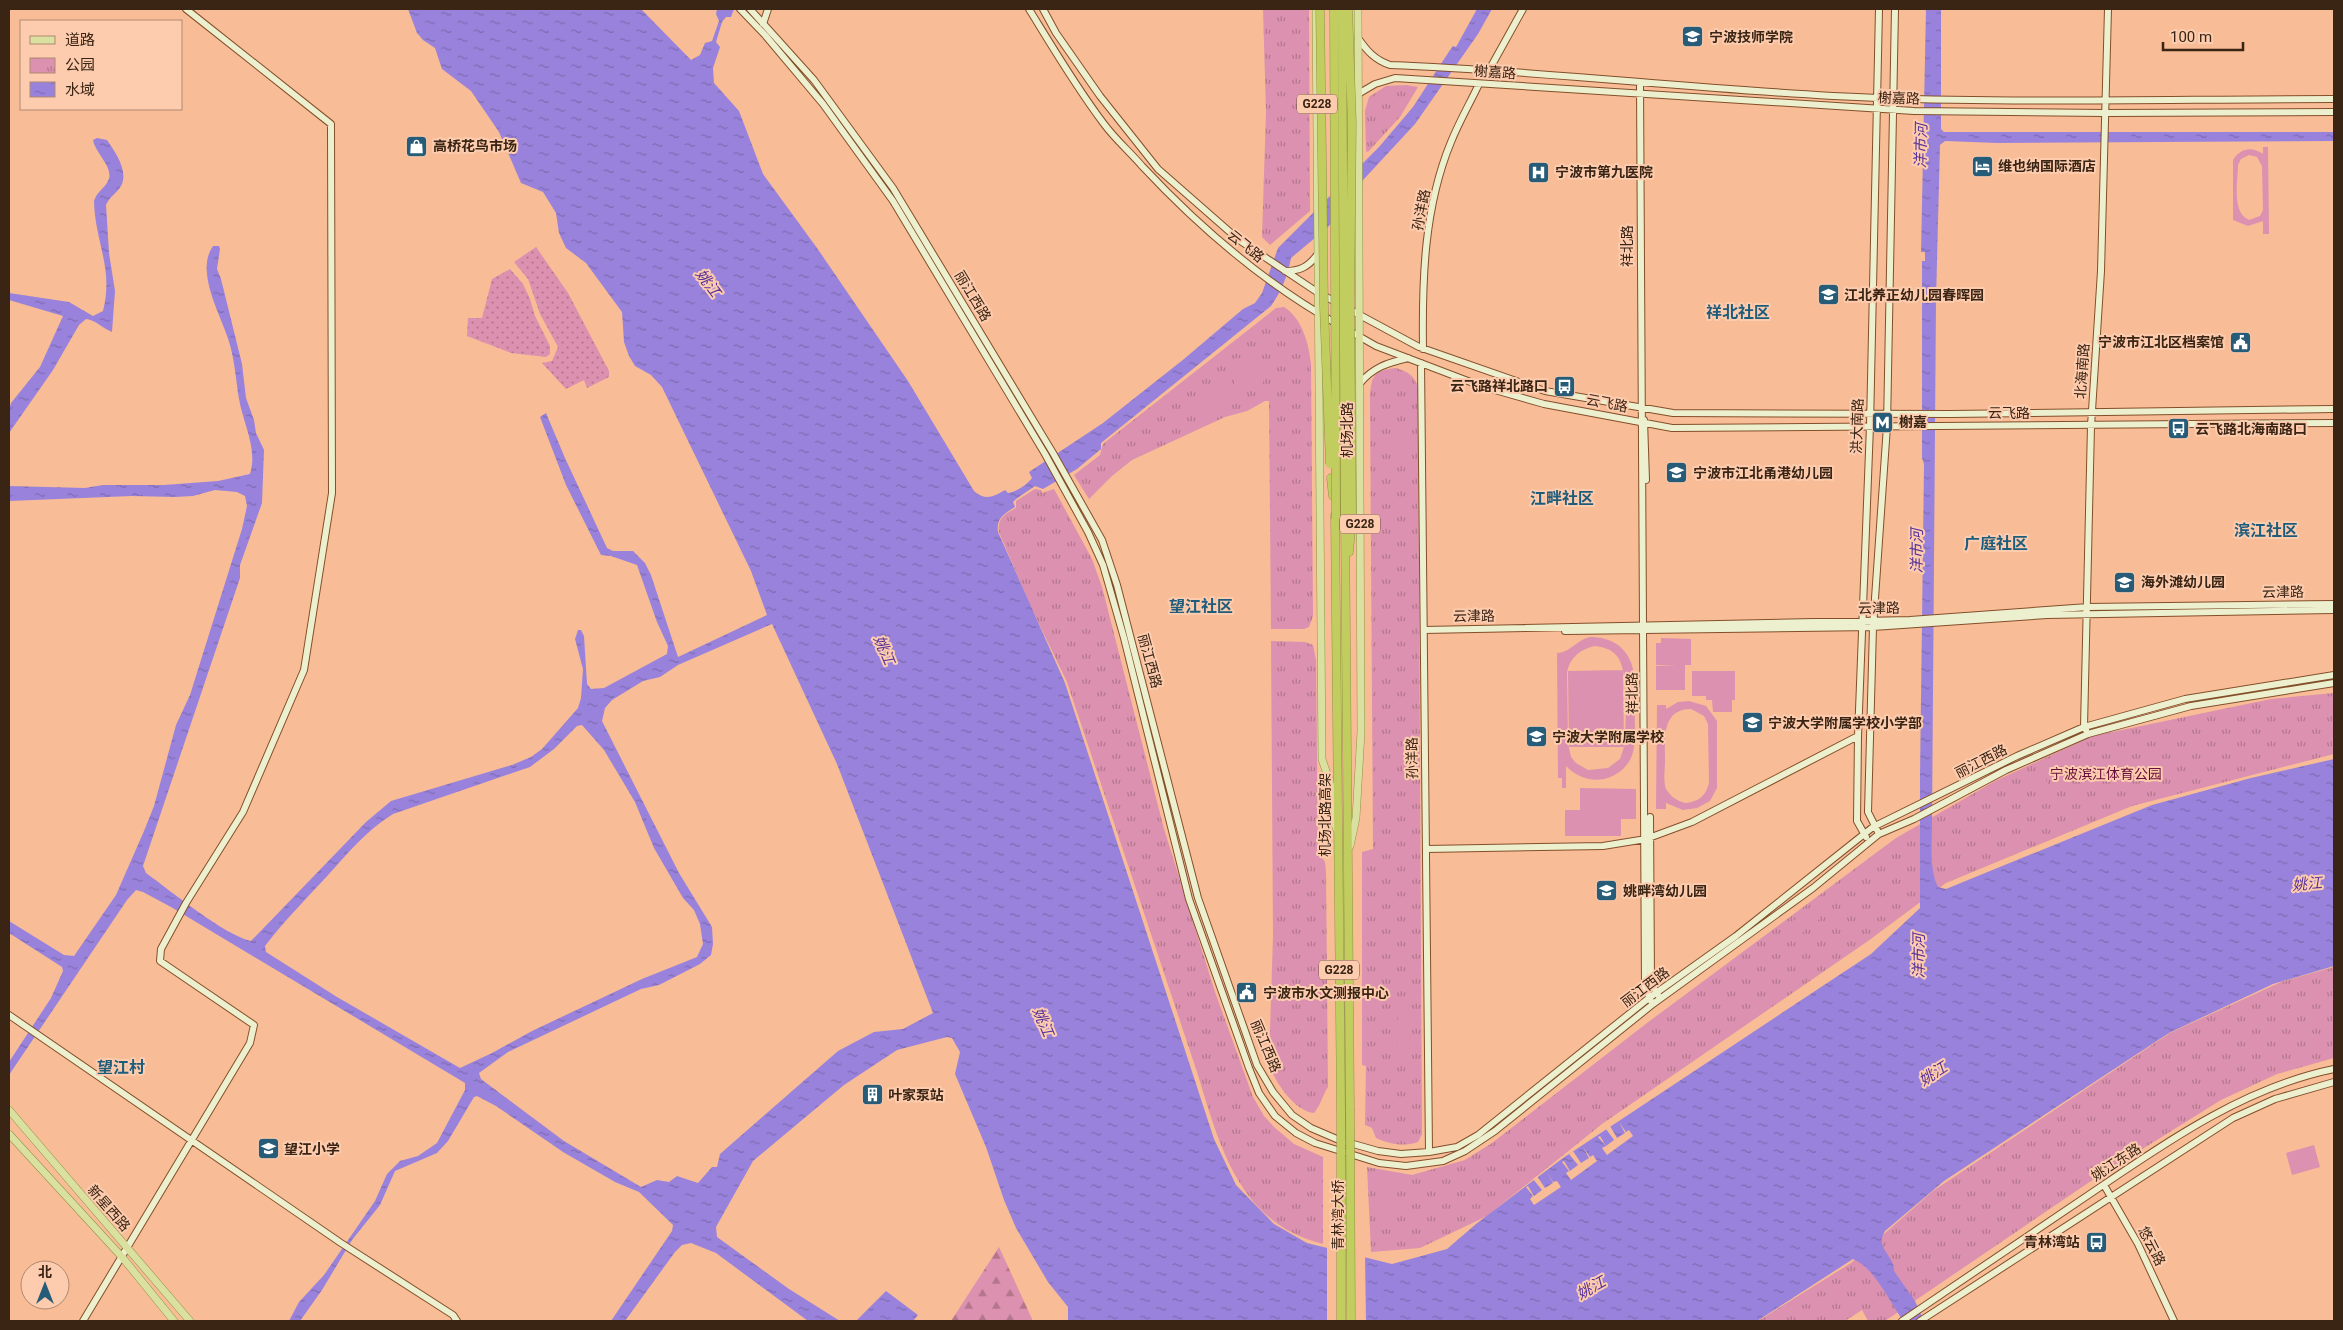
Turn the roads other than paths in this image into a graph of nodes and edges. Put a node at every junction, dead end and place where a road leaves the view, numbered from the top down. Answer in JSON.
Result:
{"nodes":[{"id":1,"x":186,"y":9,"type":"edge"},
{"id":2,"x":750,"y":9,"type":"edge"},
{"id":3,"x":768,"y":9,"type":"edge"},
{"id":4,"x":1029,"y":9,"type":"edge"},
{"id":5,"x":1043,"y":9,"type":"edge"},
{"id":6,"x":1316,"y":9,"type":"edge"},
{"id":7,"x":1320,"y":9,"type":"edge"},
{"id":8,"x":1334,"y":9,"type":"edge"},
{"id":9,"x":1342,"y":9,"type":"edge"},
{"id":10,"x":1348,"y":9,"type":"edge"},
{"id":11,"x":1358,"y":9,"type":"edge"},
{"id":12,"x":1523,"y":9,"type":"edge"},
{"id":13,"x":1879,"y":9,"type":"edge"},
{"id":14,"x":1894,"y":9,"type":"edge"},
{"id":15,"x":2108,"y":9,"type":"edge"},
{"id":16,"x":741,"y":10,"type":"edge"},
{"id":17,"x":758,"y":12,"type":"edge"},
{"id":18,"x":763,"y":22,"type":"junction"},
{"id":19,"x":754,"y":23,"type":"junction"},
{"id":20,"x":761,"y":30,"type":"junction"},
{"id":21,"x":1358,"y":38,"type":"junction"},
{"id":22,"x":1488,"y":72,"type":"junction"},
{"id":23,"x":1640,"y":83,"type":"junction"},
{"id":24,"x":1479,"y":84,"type":"junction"},
{"id":25,"x":1358,"y":94,"type":"junction"},
{"id":26,"x":1640,"y":94,"type":"junction"},
{"id":27,"x":1877,"y":98,"type":"junction"},
{"id":28,"x":1892,"y":98,"type":"junction"},
{"id":29,"x":2106,"y":100,"type":"junction"},
{"id":30,"x":2334,"y":100,"type":"edge"},
{"id":31,"x":1877,"y":109,"type":"junction"},
{"id":32,"x":1892,"y":110,"type":"junction"},
{"id":33,"x":2334,"y":112,"type":"edge"},
{"id":34,"x":2105,"y":115,"type":"junction"},
{"id":35,"x":1317,"y":255,"type":"junction"},
{"id":36,"x":1285,"y":271,"type":"junction"},
{"id":37,"x":1317,"y":292,"type":"junction"},
{"id":38,"x":1317,"y":313,"type":"junction"},
{"id":39,"x":1359,"y":316,"type":"junction"},
{"id":40,"x":1359,"y":337,"type":"junction"},
{"id":41,"x":1423,"y":349,"type":"junction"},
{"id":42,"x":1408,"y":358,"type":"junction"},
{"id":43,"x":1421,"y":363,"type":"junction"},
{"id":44,"x":1360,"y":383,"type":"junction"},
{"id":45,"x":1642,"y":409,"type":"junction"},
{"id":46,"x":2334,"y":409,"type":"edge"},
{"id":47,"x":2092,"y":413,"type":"junction"},
{"id":48,"x":1871,"y":414,"type":"junction"},
{"id":49,"x":1887,"y":414,"type":"junction"},
{"id":50,"x":1643,"y":423,"type":"junction"},
{"id":51,"x":2334,"y":423,"type":"edge"},
{"id":52,"x":1870,"y":426,"type":"junction"},
{"id":53,"x":1887,"y":426,"type":"junction"},
{"id":54,"x":2091,"y":426,"type":"junction"},
{"id":55,"x":1064,"y":480,"type":"junction"},
{"id":56,"x":1348,"y":518,"type":"junction"},
{"id":57,"x":1336,"y":519,"type":"junction"},
{"id":58,"x":2334,"y":604,"type":"edge"},
{"id":59,"x":2334,"y":610,"type":"edge"},
{"id":60,"x":2088,"y":611,"type":"junction"},
{"id":61,"x":1861,"y":623,"type":"junction"},
{"id":62,"x":1873,"y":623,"type":"junction"},
{"id":63,"x":1645,"y":628,"type":"junction"},
{"id":64,"x":1424,"y":632,"type":"junction"},
{"id":65,"x":2334,"y":675,"type":"edge"},
{"id":66,"x":2334,"y":683,"type":"edge"},
{"id":67,"x":2086,"y":730,"type":"junction"},
{"id":68,"x":1858,"y":736,"type":"junction"},
{"id":69,"x":1873,"y":826,"type":"junction"},
{"id":70,"x":1338,"y":830,"type":"junction"},
{"id":71,"x":1879,"y":834,"type":"junction"},
{"id":72,"x":1863,"y":835,"type":"junction"},
{"id":73,"x":1648,"y":838,"type":"junction"},
{"id":74,"x":1869,"y":841,"type":"junction"},
{"id":75,"x":1426,"y":849,"type":"junction"},
{"id":76,"x":1348,"y":851,"type":"junction"},
{"id":77,"x":1659,"y":996,"type":"junction"},
{"id":78,"x":1651,"y":1001,"type":"junction"},
{"id":79,"x":9,"y":1015,"type":"edge"},
{"id":80,"x":2334,"y":1069,"type":"edge"},
{"id":81,"x":2334,"y":1082,"type":"edge"},
{"id":82,"x":1350,"y":1109,"type":"joint"},
{"id":83,"x":9,"y":1110,"type":"edge"},
{"id":84,"x":1341,"y":1111,"type":"joint"},
{"id":85,"x":9,"y":1134,"type":"edge"},
{"id":86,"x":192,"y":1140,"type":"junction"},
{"id":87,"x":1429,"y":1152,"type":"junction"},
{"id":88,"x":2104,"y":1185,"type":"junction"},
{"id":89,"x":2111,"y":1198,"type":"junction"},
{"id":90,"x":122,"y":1257,"type":"junction"},
{"id":91,"x":1904,"y":1320,"type":"edge"},
{"id":92,"x":83,"y":1321,"type":"edge"},
{"id":93,"x":174,"y":1321,"type":"edge"},
{"id":94,"x":190,"y":1321,"type":"edge"},
{"id":95,"x":457,"y":1321,"type":"edge"},
{"id":96,"x":1342,"y":1321,"type":"edge"},
{"id":97,"x":1351,"y":1321,"type":"edge"},
{"id":98,"x":1920,"y":1321,"type":"edge"},
{"id":99,"x":2174,"y":1321,"type":"edge"}],
"edges":[{"from":1,"to":86,"type":"main road"},
{"from":2,"to":17,"type":"main road","name":"丽江西路"},
{"from":3,"to":18,"type":"main road"},
{"from":4,"to":38,"type":"main road","name":"云飞路"},
{"from":5,"to":36,"type":"main road","name":"云飞路"},
{"from":6,"to":35,"type":"main road","name":"机场北路","number":"G228"},
{"from":7,"to":57,"type":"highway","bridge":true},
{"from":8,"to":57,"type":"highway","name":"机场北路","bridge":true},
{"from":9,"to":56,"type":"highway","name":"机场北路","bridge":true},
{"from":10,"to":56,"type":"highway","bridge":true},
{"from":11,"to":21,"type":"main road","name":"机场北路","number":"G228"},
{"from":12,"to":22,"type":"main road"},
{"from":13,"to":27,"type":"main road","name":"洪大南路"},
{"from":14,"to":28,"type":"main road","name":"洪大南路"},
{"from":15,"to":29,"type":"main road","name":"北海南路"},
{"from":16,"to":19,"type":"main road","name":"丽江西路"},
{"from":17,"to":18,"type":"main road","name":"丽江西路"},
{"from":17,"to":19,"type":"main road"},
{"from":18,"to":20,"type":"main road"},
{"from":18,"to":55,"type":"main road","name":"丽江西路"},
{"from":19,"to":20,"type":"main road","name":"丽江西路"},
{"from":20,"to":55,"type":"main road","name":"丽江西路"},
{"from":21,"to":22,"type":"main road","name":"榭嘉路"},
{"from":21,"to":25,"type":"main road","name":"机场北路","number":"G228"},
{"from":22,"to":23,"type":"main road","name":"榭嘉路"},
{"from":23,"to":26,"type":"main road","name":"祥北路"},
{"from":23,"to":27,"type":"main road","name":"榭嘉路"},
{"from":24,"to":25,"type":"main road","name":"榭嘉路"},
{"from":24,"to":26,"type":"main road","name":"榭嘉路"},
{"from":24,"to":41,"type":"main road","name":"孙洋路"},
{"from":25,"to":39,"type":"main road","name":"机场北路","number":"G228"},
{"from":26,"to":31,"type":"main road","name":"榭嘉路"},
{"from":26,"to":45,"type":"main road","name":"祥北路"},
{"from":27,"to":28,"type":"main road","name":"榭嘉路"},
{"from":27,"to":31,"type":"main road","name":"洪大南路"},
{"from":28,"to":29,"type":"main road","name":"榭嘉路"},
{"from":28,"to":32,"type":"main road","name":"洪大南路"},
{"from":29,"to":30,"type":"main road","name":"榭嘉路"},
{"from":29,"to":34,"type":"main road","name":"北海南路"},
{"from":31,"to":32,"type":"main road","name":"榭嘉路"},
{"from":31,"to":48,"type":"main road","name":"洪大南路"},
{"from":32,"to":34,"type":"main road","name":"榭嘉路"},
{"from":32,"to":49,"type":"main road","name":"洪大南路"},
{"from":33,"to":34,"type":"main road","name":"榭嘉路"},
{"from":34,"to":47,"type":"main road","name":"北海南路"},
{"from":35,"to":36,"type":"main road"},
{"from":35,"to":37,"type":"main road","name":"机场北路","number":"G228"},
{"from":36,"to":37,"type":"main road","name":"云飞路"},
{"from":37,"to":38,"type":"main road","name":"机场北路","number":"G228"},
{"from":37,"to":39,"type":"main road","name":"云飞路"},
{"from":38,"to":40,"type":"main road","name":"云飞路"},
{"from":38,"to":70,"type":"main road","name":"机场北路","number":"G228"},
{"from":39,"to":40,"type":"main road","name":"机场北路","number":"G228"},
{"from":39,"to":41,"type":"main road","name":"云飞路"},
{"from":40,"to":42,"type":"main road","name":"云飞路"},
{"from":40,"to":44,"type":"main road","name":"机场北路","number":"G228"},
{"from":41,"to":45,"type":"main road","name":"云飞路"},
{"from":42,"to":43,"type":"main road","name":"云飞路"},
{"from":42,"to":44,"type":"main road"},
{"from":43,"to":50,"type":"main road","name":"云飞路"},
{"from":43,"to":64,"type":"main road","name":"孙洋路"},
{"from":44,"to":76,"type":"main road","name":"机场北路","number":"G228"},
{"from":45,"to":48,"type":"main road","name":"云飞路"},
{"from":45,"to":50,"type":"main road","name":"祥北路"},
{"from":46,"to":47,"type":"main road","name":"云飞路"},
{"from":47,"to":49,"type":"main road","name":"云飞路"},
{"from":47,"to":54,"type":"main road","name":"北海南路"},
{"from":48,"to":49,"type":"main road","name":"云飞路"},
{"from":48,"to":52,"type":"main road","name":"洪大南路"},
{"from":49,"to":53,"type":"main road","name":"洪大南路"},
{"from":50,"to":52,"type":"main road","name":"云飞路"},
{"from":50,"to":63,"type":"main road","name":"祥北路"},
{"from":51,"to":54,"type":"main road","name":"云飞路"},
{"from":52,"to":53,"type":"main road","name":"云飞路"},
{"from":52,"to":61,"type":"main road","name":"洪大南路"},
{"from":53,"to":54,"type":"main road","name":"云飞路"},
{"from":53,"to":62,"type":"main road","name":"洪大南路"},
{"from":54,"to":60,"type":"main road","name":"北海南路"},
{"from":55,"to":78,"type":"main road","name":"丽江西路"},
{"from":55,"to":87,"type":"main road","name":"丽江西路"},
{"from":56,"to":76,"type":"highway","name":"机场北路高架","number":"G228"},
{"from":57,"to":70,"type":"highway","name":"机场北路高架","number":"G228"},
{"from":58,"to":60,"type":"main road","name":"云津路"},
{"from":59,"to":60,"type":"main road","name":"云津路"},
{"from":60,"to":62,"type":"main road","name":"云津路"},
{"from":60,"to":67,"type":"main road","name":"北海南路"},
{"from":61,"to":62,"type":"main road","name":"云津路"},
{"from":61,"to":63,"type":"main road","name":"云津路"},
{"from":61,"to":68,"type":"main road","name":"洪大南路"},
{"from":62,"to":69,"type":"main road","name":"洪大南路"},
{"from":63,"to":64,"type":"main road","name":"云津路"},
{"from":63,"to":73,"type":"main road","name":"祥北路"},
{"from":64,"to":75,"type":"main road","name":"孙洋路"},
{"from":65,"to":67,"type":"main road","name":"丽江西路"},
{"from":66,"to":67,"type":"main road","name":"丽江西路"},
{"from":67,"to":69,"type":"main road","name":"丽江西路"},
{"from":67,"to":71,"type":"main road","name":"丽江西路"},
{"from":68,"to":72,"type":"main road","name":"洪大南路"},
{"from":68,"to":73,"type":"main road"},
{"from":69,"to":71,"type":"main road","name":"洪大南路"},
{"from":69,"to":72,"type":"main road","name":"丽江西路"},
{"from":70,"to":84,"type":"highway","name":"机场北路高架","number":"G228"},
{"from":71,"to":74,"type":"main road","name":"丽江西路"},
{"from":72,"to":74,"type":"main road"},
{"from":72,"to":77,"type":"main road","name":"丽江西路"},
{"from":73,"to":75,"type":"main road"},
{"from":73,"to":77,"type":"main road","name":"祥北路"},
{"from":73,"to":78,"type":"main road","name":"祥北路"},
{"from":74,"to":77,"type":"main road","name":"丽江西路"},
{"from":75,"to":87,"type":"main road","name":"孙洋路"},
{"from":76,"to":82,"type":"highway","name":"机场北路高架","number":"G228"},
{"from":77,"to":78,"type":"main road","name":"丽江西路"},
{"from":78,"to":87,"type":"main road","name":"丽江西路"},
{"from":79,"to":86,"type":"main road"},
{"from":80,"to":88,"type":"main road","name":"姚江东路"},
{"from":81,"to":89,"type":"main road","name":"姚江东路"},
{"from":82,"to":97,"type":"highway","name":"青林湾大桥","number":"G228","bridge":true},
{"from":83,"to":94,"type":"main road","name":"新星西路"},
{"from":84,"to":96,"type":"highway","name":"青林湾大桥","number":"G228","bridge":true},
{"from":85,"to":90,"type":"main road","name":"新星西路"},
{"from":86,"to":90,"type":"main road"},
{"from":86,"to":95,"type":"main road"},
{"from":88,"to":89,"type":"main road","name":"悠云路"},
{"from":88,"to":91,"type":"main road","name":"姚江东路"},
{"from":89,"to":98,"type":"main road","name":"姚江东路"},
{"from":89,"to":99,"type":"main road","name":"悠云路"},
{"from":90,"to":92,"type":"main road"},
{"from":90,"to":93,"type":"main road","name":"新星西路"}]}
